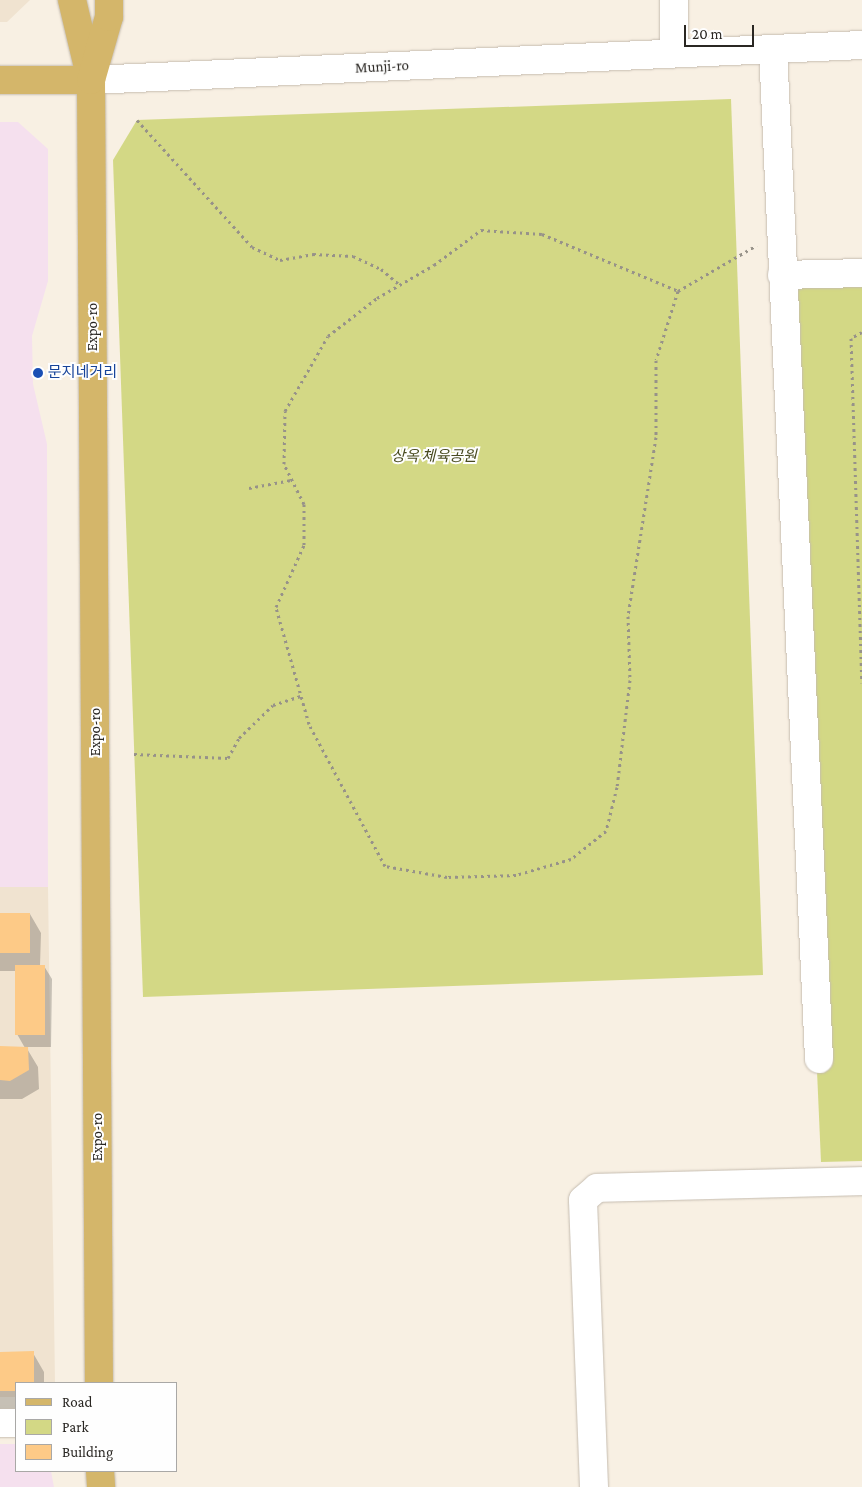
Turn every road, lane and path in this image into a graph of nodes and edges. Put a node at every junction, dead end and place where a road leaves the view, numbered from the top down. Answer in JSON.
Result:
{"nodes":[{"id":1,"x":72,"y":0,"type":"edge"},
{"id":2,"x":109,"y":0,"type":"edge"},
{"id":3,"x":674,"y":0,"type":"edge"},
{"id":4,"x":862,"y":44,"type":"edge"},
{"id":5,"x":773,"y":49,"type":"junction"},
{"id":6,"x":674,"y":53,"type":"junction"},
{"id":7,"x":0,"y":80,"type":"edge"},
{"id":8,"x":91,"y":80,"type":"junction"},
{"id":9,"x":137,"y":120,"type":"dead end"},
{"id":10,"x":780,"y":232,"type":"junction"},
{"id":11,"x":862,"y":273,"type":"edge"},
{"id":12,"x":782,"y":275,"type":"junction"},
{"id":13,"x":400,"y":285,"type":"junction"},
{"id":14,"x":678,"y":291,"type":"junction"},
{"id":15,"x":862,"y":332,"type":"edge"},
{"id":16,"x":291,"y":480,"type":"junction"},
{"id":17,"x":249,"y":488,"type":"dead end"},
{"id":18,"x":856,"y":503,"type":"junction"},
{"id":19,"x":862,"y":503,"type":"edge"},
{"id":20,"x":862,"y":682,"type":"edge"},
{"id":21,"x":301,"y":696,"type":"junction"},
{"id":22,"x":134,"y":754,"type":"dead end"},
{"id":23,"x":820,"y":1059,"type":"dead end"},
{"id":24,"x":862,"y":1181,"type":"edge"},
{"id":25,"x":99,"y":1382,"type":"edge"},
{"id":26,"x":0,"y":1423,"type":"edge"},
{"id":27,"x":15,"y":1423,"type":"edge"},
{"id":28,"x":100,"y":1472,"type":"edge"},
{"id":29,"x":101,"y":1487,"type":"edge"},
{"id":30,"x":594,"y":1487,"type":"edge"}],
"edges":[{"from":1,"to":8,"type":"main road","name":"Expo-ro"},
{"from":2,"to":8,"type":"main road","name":"Expo-ro"},
{"from":3,"to":6,"type":"street"},
{"from":4,"to":5,"type":"street","name":"Munji-ro"},
{"from":5,"to":6,"type":"street","name":"Munji-ro"},
{"from":5,"to":10,"type":"street"},
{"from":6,"to":8,"type":"street","name":"Munji-ro"},
{"from":7,"to":8,"type":"main road"},
{"from":8,"to":25,"type":"main road","name":"Expo-ro"},
{"from":9,"to":13,"type":"path"},
{"from":10,"to":12,"type":"street"},
{"from":10,"to":14,"type":"path"},
{"from":11,"to":12,"type":"street"},
{"from":12,"to":23,"type":"street"},
{"from":13,"to":14,"type":"path"},
{"from":13,"to":16,"type":"path"},
{"from":14,"to":21,"type":"path"},
{"from":15,"to":18,"type":"path"},
{"from":16,"to":17,"type":"path"},
{"from":16,"to":21,"type":"path"},
{"from":18,"to":19,"type":"path"},
{"from":18,"to":20,"type":"path"},
{"from":21,"to":22,"type":"path"},
{"from":24,"to":30,"type":"street"},
{"from":26,"to":27,"type":"street"},
{"from":28,"to":29,"type":"main road"}]}
